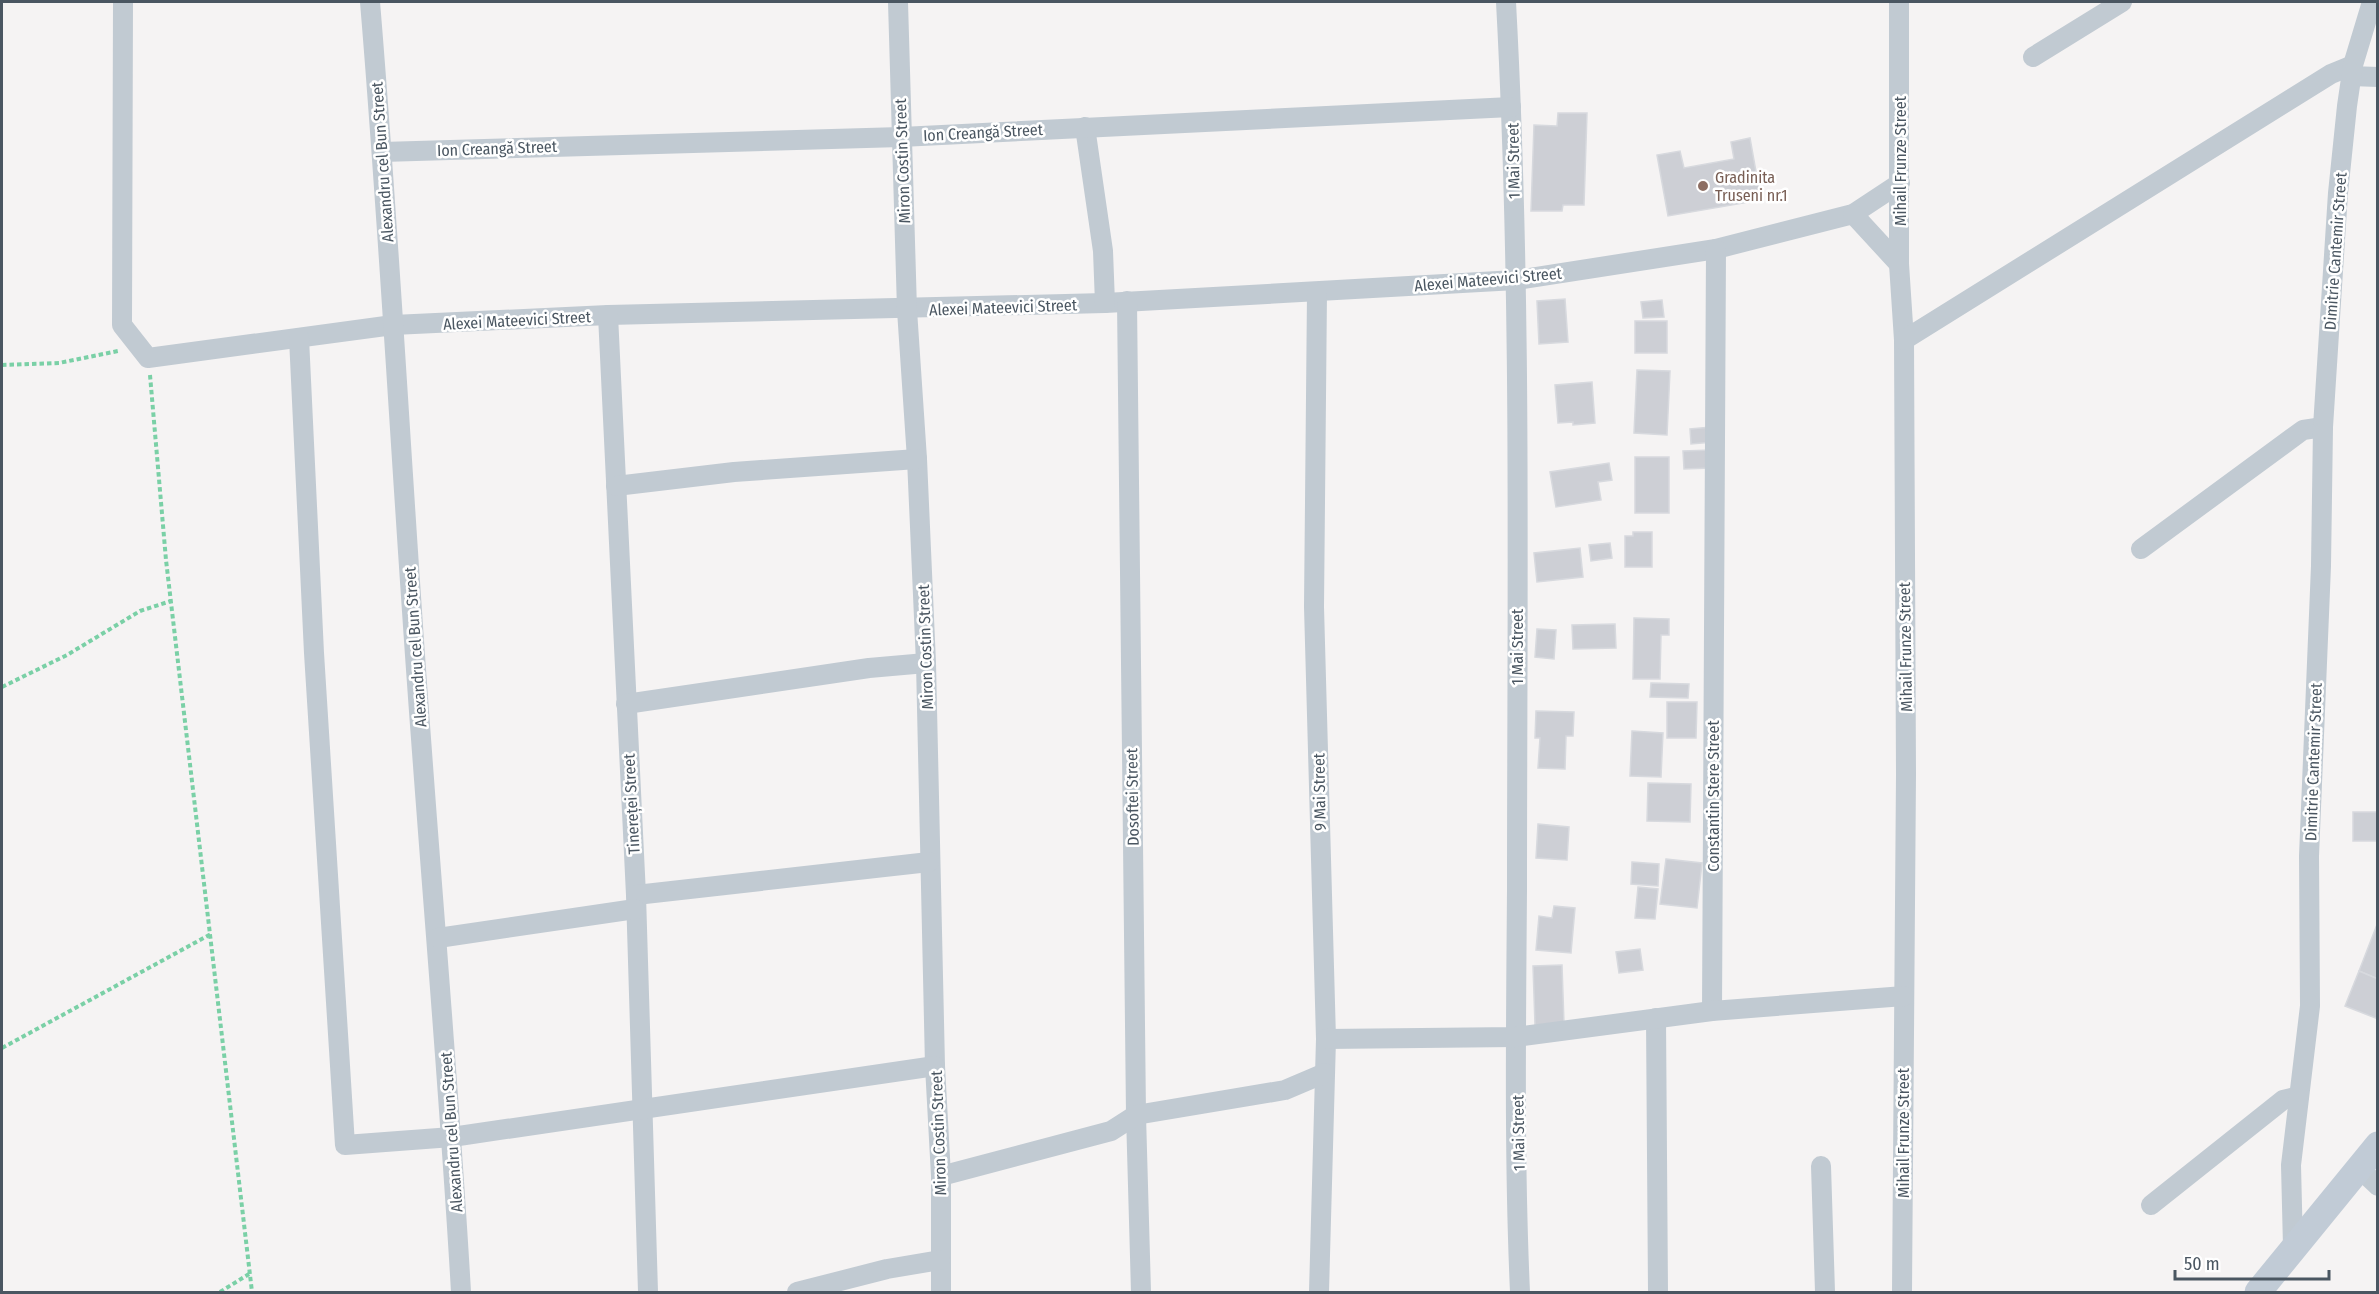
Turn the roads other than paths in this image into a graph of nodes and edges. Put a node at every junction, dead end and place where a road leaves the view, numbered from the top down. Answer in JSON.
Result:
{"nodes":[{"id":1,"x":123,"y":2,"type":"edge"},
{"id":2,"x":370,"y":2,"type":"edge"},
{"id":3,"x":898,"y":2,"type":"edge"},
{"id":4,"x":1506,"y":2,"type":"edge"},
{"id":5,"x":1899,"y":2,"type":"edge"},
{"id":6,"x":2122,"y":2,"type":"edge"},
{"id":7,"x":2372,"y":2,"type":"edge"},
{"id":8,"x":2033,"y":57,"type":"dead end"},
{"id":9,"x":2352,"y":71,"type":"junction"},
{"id":10,"x":2378,"y":77,"type":"edge"},
{"id":11,"x":1511,"y":107,"type":"junction"},
{"id":12,"x":1084,"y":127,"type":"junction"},
{"id":13,"x":901,"y":137,"type":"junction"},
{"id":14,"x":382,"y":152,"type":"junction"},
{"id":15,"x":1900,"y":183,"type":"junction"},
{"id":16,"x":1853,"y":214,"type":"junction"},
{"id":17,"x":1716,"y":249,"type":"junction"},
{"id":18,"x":1899,"y":264,"type":"junction"},
{"id":19,"x":1516,"y":280,"type":"junction"},
{"id":20,"x":1317,"y":292,"type":"junction"},
{"id":21,"x":1127,"y":301,"type":"junction"},
{"id":22,"x":1105,"y":303,"type":"junction"},
{"id":23,"x":907,"y":310,"type":"junction"},
{"id":24,"x":608,"y":315,"type":"junction"},
{"id":25,"x":393,"y":325,"type":"junction"},
{"id":26,"x":299,"y":338,"type":"junction"},
{"id":27,"x":1904,"y":340,"type":"junction"},
{"id":28,"x":2323,"y":427,"type":"junction"},
{"id":29,"x":917,"y":459,"type":"junction"},
{"id":30,"x":616,"y":486,"type":"junction"},
{"id":31,"x":2141,"y":549,"type":"dead end"},
{"id":32,"x":926,"y":663,"type":"junction"},
{"id":33,"x":626,"y":704,"type":"junction"},
{"id":34,"x":929,"y":862,"type":"junction"},
{"id":35,"x":635,"y":902,"type":"junction"},
{"id":36,"x":438,"y":938,"type":"junction"},
{"id":37,"x":1904,"y":996,"type":"junction"},
{"id":38,"x":1712,"y":1011,"type":"junction"},
{"id":39,"x":1656,"y":1018,"type":"junction"},
{"id":40,"x":1516,"y":1036,"type":"junction"},
{"id":41,"x":1326,"y":1039,"type":"junction"},
{"id":42,"x":935,"y":1066,"type":"junction"},
{"id":43,"x":1325,"y":1073,"type":"junction"},
{"id":44,"x":2299,"y":1096,"type":"junction"},
{"id":45,"x":642,"y":1108,"type":"junction"},
{"id":46,"x":1136,"y":1115,"type":"junction"},
{"id":47,"x":452,"y":1137,"type":"junction"},
{"id":48,"x":2378,"y":1145,"type":"edge"},
{"id":49,"x":1821,"y":1166,"type":"dead end"},
{"id":50,"x":941,"y":1176,"type":"junction"},
{"id":51,"x":2368,"y":1177,"type":"edge"},
{"id":52,"x":2151,"y":1205,"type":"dead end"},
{"id":53,"x":2293,"y":1247,"type":"junction"},
{"id":54,"x":940,"y":1260,"type":"junction"},
{"id":55,"x":461,"y":1293,"type":"edge"},
{"id":56,"x":648,"y":1293,"type":"edge"},
{"id":57,"x":797,"y":1293,"type":"edge"},
{"id":58,"x":941,"y":1293,"type":"edge"},
{"id":59,"x":1141,"y":1293,"type":"edge"},
{"id":60,"x":1319,"y":1293,"type":"edge"},
{"id":61,"x":1520,"y":1293,"type":"edge"},
{"id":62,"x":1658,"y":1293,"type":"edge"},
{"id":63,"x":1825,"y":1293,"type":"edge"},
{"id":64,"x":1902,"y":1293,"type":"edge"},
{"id":65,"x":2258,"y":1293,"type":"edge"}],
"edges":[{"from":1,"to":26,"type":"street","name":"Alexei Mateevici Street"},
{"from":2,"to":14,"type":"street","name":"Alexandru cel Bun Street"},
{"from":3,"to":13,"type":"street","name":"Miron Costin Street"},
{"from":4,"to":11,"type":"street","name":"1 Mai Street"},
{"from":5,"to":15,"type":"street","name":"Mihail Frunze Street"},
{"from":6,"to":8,"type":"street"},
{"from":7,"to":9,"type":"street","name":"Dimitrie Cantemir Street"},
{"from":9,"to":10,"type":"street"},
{"from":9,"to":27,"type":"street"},
{"from":9,"to":28,"type":"street","name":"Dimitrie Cantemir Street"},
{"from":11,"to":12,"type":"street","name":"Ion Creangă Street"},
{"from":11,"to":19,"type":"street","name":"1 Mai Street"},
{"from":12,"to":13,"type":"street","name":"Ion Creangă Street"},
{"from":12,"to":22,"type":"street"},
{"from":13,"to":14,"type":"street","name":"Ion Creangă Street"},
{"from":13,"to":23,"type":"street","name":"Miron Costin Street"},
{"from":14,"to":25,"type":"street","name":"Alexandru cel Bun Street"},
{"from":15,"to":16,"type":"street","name":"Alexei Mateevici Street"},
{"from":15,"to":18,"type":"street","name":"Mihail Frunze Street"},
{"from":16,"to":17,"type":"street","name":"Alexei Mateevici Street"},
{"from":16,"to":18,"type":"street"},
{"from":17,"to":19,"type":"street","name":"Alexei Mateevici Street"},
{"from":17,"to":38,"type":"street","name":"Constantin Stere Street"},
{"from":18,"to":27,"type":"street","name":"Mihail Frunze Street"},
{"from":19,"to":20,"type":"street","name":"Alexei Mateevici Street"},
{"from":19,"to":40,"type":"street","name":"1 Mai Street"},
{"from":20,"to":21,"type":"street","name":"Alexei Mateevici Street"},
{"from":20,"to":41,"type":"street","name":"9 Mai Street"},
{"from":21,"to":22,"type":"street","name":"Alexei Mateevici Street"},
{"from":21,"to":46,"type":"street","name":"Dosoftei Street"},
{"from":22,"to":23,"type":"street","name":"Alexei Mateevici Street"},
{"from":23,"to":24,"type":"street","name":"Alexei Mateevici Street"},
{"from":23,"to":29,"type":"street","name":"Miron Costin Street"},
{"from":24,"to":25,"type":"street","name":"Alexei Mateevici Street"},
{"from":24,"to":30,"type":"street","name":"Tinereței Street"},
{"from":25,"to":26,"type":"street","name":"Alexei Mateevici Street"},
{"from":25,"to":36,"type":"street","name":"Alexandru cel Bun Street"},
{"from":26,"to":47,"type":"street"},
{"from":27,"to":37,"type":"street","name":"Mihail Frunze Street"},
{"from":28,"to":31,"type":"street"},
{"from":28,"to":44,"type":"street","name":"Dimitrie Cantemir Street"},
{"from":29,"to":30,"type":"street"},
{"from":29,"to":32,"type":"street","name":"Miron Costin Street"},
{"from":30,"to":33,"type":"street","name":"Tinereței Street"},
{"from":32,"to":33,"type":"street"},
{"from":32,"to":34,"type":"street","name":"Miron Costin Street"},
{"from":33,"to":35,"type":"street","name":"Tinereței Street"},
{"from":34,"to":35,"type":"street"},
{"from":34,"to":42,"type":"street","name":"Miron Costin Street"},
{"from":35,"to":36,"type":"street"},
{"from":35,"to":45,"type":"street","name":"Tinereței Street"},
{"from":36,"to":47,"type":"street","name":"Alexandru cel Bun Street"},
{"from":37,"to":38,"type":"street"},
{"from":37,"to":64,"type":"street","name":"Mihail Frunze Street"},
{"from":38,"to":39,"type":"street"},
{"from":39,"to":40,"type":"street"},
{"from":39,"to":62,"type":"street"},
{"from":40,"to":41,"type":"street"},
{"from":40,"to":61,"type":"street","name":"1 Mai Street"},
{"from":41,"to":43,"type":"street","name":"9 Mai Street"},
{"from":42,"to":45,"type":"street"},
{"from":42,"to":50,"type":"street","name":"Miron Costin Street"},
{"from":43,"to":46,"type":"street"},
{"from":43,"to":60,"type":"street","name":"9 Mai Street"},
{"from":44,"to":52,"type":"street"},
{"from":44,"to":53,"type":"street","name":"Dimitrie Cantemir Street"},
{"from":45,"to":47,"type":"street"},
{"from":45,"to":56,"type":"street","name":"Tinereței Street"},
{"from":46,"to":50,"type":"street"},
{"from":46,"to":59,"type":"street","name":"Dosoftei Street"},
{"from":47,"to":55,"type":"street","name":"Alexandru cel Bun Street"},
{"from":48,"to":51,"type":"street"},
{"from":49,"to":63,"type":"street"},
{"from":50,"to":54,"type":"street","name":"Miron Costin Street"},
{"from":51,"to":53,"type":"street"},
{"from":53,"to":65,"type":"street"},
{"from":54,"to":57,"type":"street"},
{"from":54,"to":58,"type":"street","name":"Miron Costin Street"}]}
